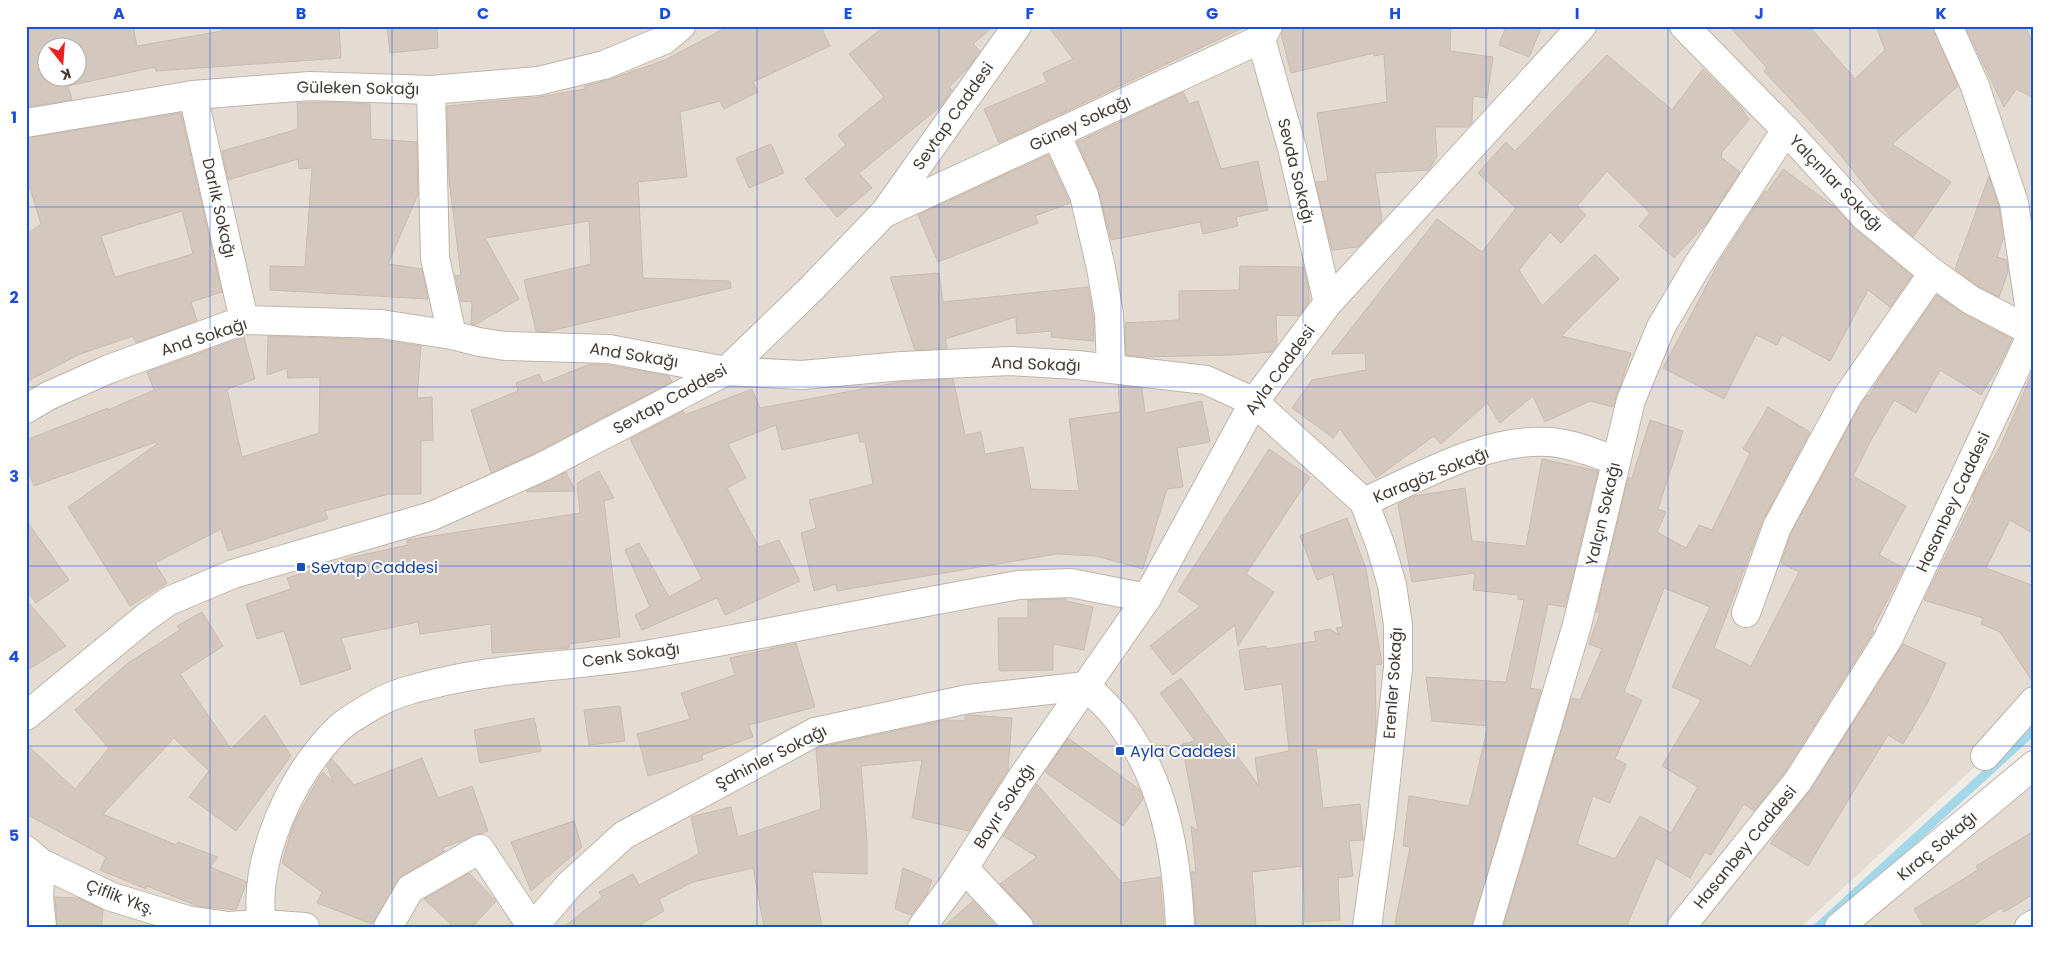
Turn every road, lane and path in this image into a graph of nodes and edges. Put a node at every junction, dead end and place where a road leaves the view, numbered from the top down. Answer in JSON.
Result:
{"nodes":[{"id":1,"x":1017,"y":26,"type":"edge"},
{"id":2,"x":1582,"y":26,"type":"edge"},
{"id":3,"x":1684,"y":26,"type":"edge"},
{"id":4,"x":1948,"y":26,"type":"edge"},
{"id":5,"x":667,"y":31,"type":"edge"},
{"id":6,"x":1264,"y":33,"type":"edge"},
{"id":7,"x":431,"y":90,"type":"junction"},
{"id":8,"x":193,"y":95,"type":"junction"},
{"id":9,"x":26,"y":123,"type":"edge"},
{"id":10,"x":1786,"y":130,"type":"junction"},
{"id":11,"x":1056,"y":134,"type":"junction"},
{"id":12,"x":885,"y":212,"type":"junction"},
{"id":13,"x":1933,"y":273,"type":"junction"},
{"id":14,"x":1328,"y":304,"type":"junction"},
{"id":15,"x":244,"y":320,"type":"junction"},
{"id":16,"x":2033,"y":332,"type":"edge"},
{"id":17,"x":452,"y":334,"type":"junction"},
{"id":18,"x":1110,"y":369,"type":"junction"},
{"id":19,"x":726,"y":371,"type":"junction"},
{"id":20,"x":1254,"y":402,"type":"junction"},
{"id":21,"x":26,"y":409,"type":"edge"},
{"id":22,"x":1616,"y":460,"type":"junction"},
{"id":23,"x":1364,"y":502,"type":"junction"},
{"id":24,"x":1147,"y":598,"type":"junction"},
{"id":25,"x":1746,"y":613,"type":"dead end"},
{"id":26,"x":1086,"y":686,"type":"junction"},
{"id":27,"x":2034,"y":701,"type":"edge"},
{"id":28,"x":26,"y":716,"type":"edge"},
{"id":29,"x":1985,"y":756,"type":"dead end"},
{"id":30,"x":2034,"y":765,"type":"edge"},
{"id":31,"x":34,"y":856,"type":"edge"},
{"id":32,"x":964,"y":868,"type":"junction"},
{"id":33,"x":2034,"y":924,"type":"edge"},
{"id":34,"x":262,"y":925,"type":"edge"},
{"id":35,"x":42,"y":927,"type":"edge"},
{"id":36,"x":305,"y":927,"type":"edge"},
{"id":37,"x":388,"y":927,"type":"edge"},
{"id":38,"x":533,"y":927,"type":"edge"},
{"id":39,"x":922,"y":927,"type":"edge"},
{"id":40,"x":1019,"y":927,"type":"edge"},
{"id":41,"x":1180,"y":927,"type":"edge"},
{"id":42,"x":1367,"y":927,"type":"edge"},
{"id":43,"x":1487,"y":927,"type":"edge"},
{"id":44,"x":1681,"y":927,"type":"edge"},
{"id":45,"x":1839,"y":927,"type":"edge"},
{"id":46,"x":2029,"y":927,"type":"edge"}],
"edges":[{"from":1,"to":12,"type":"street","name":"Sevtap Caddesi"},
{"from":2,"to":14,"type":"street","name":"Ayla Caddesi"},
{"from":3,"to":10,"type":"street","name":"Yalçınlar Sokağı"},
{"from":4,"to":16,"type":"street"},
{"from":5,"to":7,"type":"street","name":"Güleken Sokağı"},
{"from":6,"to":11,"type":"street","name":"Güney Sokağı"},
{"from":6,"to":14,"type":"street","name":"Sevda Sokağı"},
{"from":7,"to":8,"type":"street","name":"Güleken Sokağı"},
{"from":7,"to":17,"type":"street"},
{"from":8,"to":9,"type":"street","name":"Güleken Sokağı"},
{"from":8,"to":15,"type":"street","name":"Darlık Sokağı"},
{"from":10,"to":13,"type":"street","name":"Yalçınlar Sokağı"},
{"from":10,"to":22,"type":"street","name":"Yalçın Sokağı"},
{"from":11,"to":12,"type":"street","name":"Güney Sokağı"},
{"from":11,"to":18,"type":"street"},
{"from":12,"to":19,"type":"street","name":"Sevtap Caddesi"},
{"from":13,"to":16,"type":"street","name":"Yalçınlar Sokağı"},
{"from":13,"to":25,"type":"street"},
{"from":14,"to":20,"type":"street","name":"Ayla Caddesi"},
{"from":15,"to":17,"type":"street","name":"And Sokağı"},
{"from":15,"to":21,"type":"street","name":"And Sokağı"},
{"from":16,"to":44,"type":"street","name":"Hasanbey Caddesi"},
{"from":17,"to":19,"type":"street","name":"And Sokağı"},
{"from":18,"to":19,"type":"street","name":"And Sokağı"},
{"from":18,"to":20,"type":"street","name":"And Sokağı"},
{"from":19,"to":28,"type":"street","name":"Sevtap Caddesi"},
{"from":20,"to":23,"type":"street","name":"Erenler Sokağı"},
{"from":20,"to":24,"type":"street","name":"Ayla Caddesi"},
{"from":22,"to":23,"type":"street","name":"Karagöz Sokağı"},
{"from":22,"to":43,"type":"street","name":"Yalçın Sokağı"},
{"from":23,"to":42,"type":"street","name":"Erenler Sokağı"},
{"from":24,"to":26,"type":"street","name":"Ayla Caddesi"},
{"from":24,"to":34,"type":"street","name":"Cenk Sokağı"},
{"from":26,"to":32,"type":"street","name":"Bayır Sokağı"},
{"from":26,"to":38,"type":"street","name":"Şahinler Sokağı"},
{"from":26,"to":41,"type":"street"},
{"from":27,"to":29,"type":"street"},
{"from":30,"to":45,"type":"street","name":"Kıraç Sokağı"},
{"from":31,"to":34,"type":"street","name":"Çiflik Ykş."},
{"from":31,"to":35,"type":"street"},
{"from":32,"to":39,"type":"street","name":"Bayır Sokağı"},
{"from":32,"to":40,"type":"street"},
{"from":33,"to":46,"type":"street"},
{"from":34,"to":36,"type":"street","name":"Çiflik Ykş."},
{"from":37,"to":38,"type":"street"}]}
